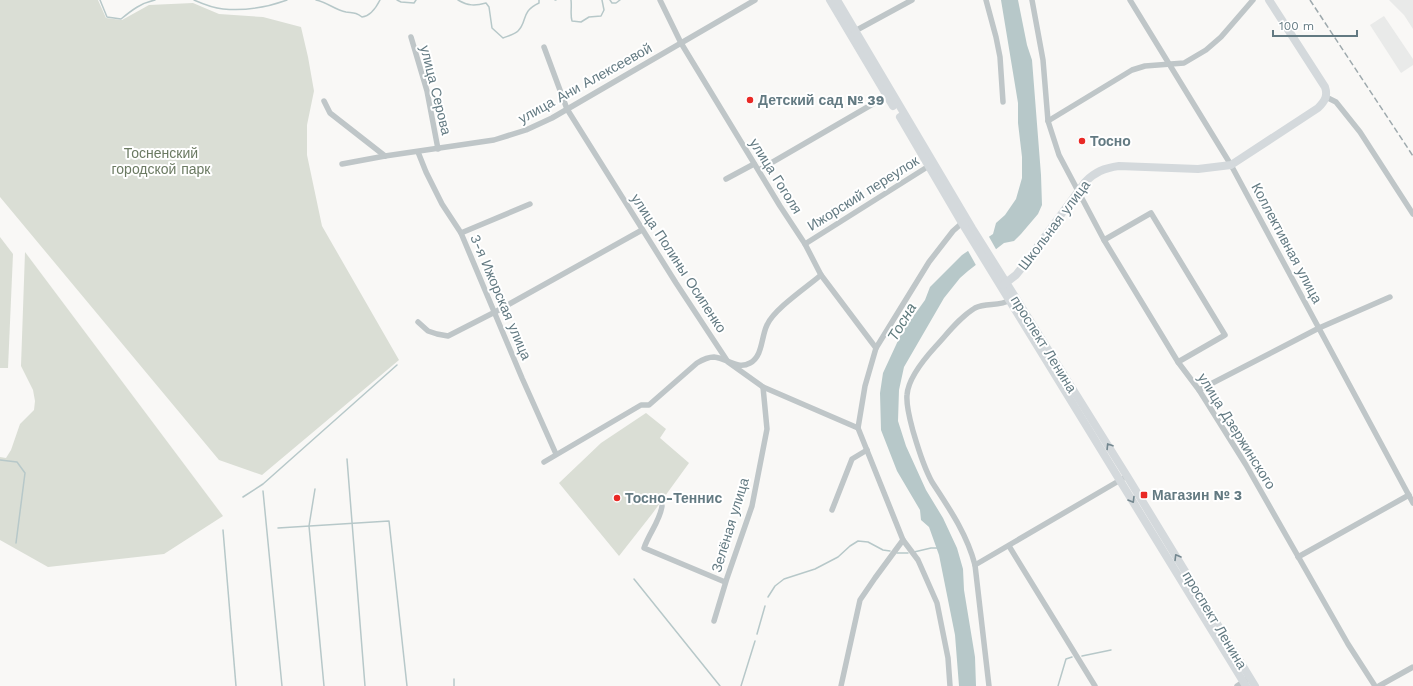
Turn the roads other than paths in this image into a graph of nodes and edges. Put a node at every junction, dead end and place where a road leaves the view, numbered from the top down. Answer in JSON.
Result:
{"nodes":[{"id":1,"x":660,"y":0,"type":"edge"},
{"id":2,"x":755,"y":0,"type":"edge"},
{"id":3,"x":830,"y":0,"type":"edge"},
{"id":4,"x":837,"y":0,"type":"edge"},
{"id":5,"x":912,"y":0,"type":"edge"},
{"id":6,"x":986,"y":0,"type":"edge"},
{"id":7,"x":1032,"y":0,"type":"edge"},
{"id":8,"x":1130,"y":0,"type":"edge"},
{"id":9,"x":1253,"y":0,"type":"edge"},
{"id":10,"x":1269,"y":0,"type":"edge"},
{"id":11,"x":855,"y":31,"type":"junction"},
{"id":12,"x":411,"y":37,"type":"dead end"},
{"id":13,"x":681,"y":43,"type":"junction"},
{"id":14,"x":544,"y":46,"type":"dead end"},
{"id":15,"x":1169,"y":64,"type":"junction"},
{"id":16,"x":890,"y":95,"type":"junction"},
{"id":17,"x":1326,"y":97,"type":"junction"},
{"id":18,"x":324,"y":101,"type":"dead end"},
{"id":19,"x":1003,"y":102,"type":"dead end"},
{"id":20,"x":567,"y":109,"type":"junction"},
{"id":21,"x":1048,"y":121,"type":"junction"},
{"id":22,"x":438,"y":148,"type":"junction"},
{"id":23,"x":418,"y":152,"type":"junction"},
{"id":24,"x":385,"y":156,"type":"junction"},
{"id":25,"x":342,"y":164,"type":"dead end"},
{"id":26,"x":754,"y":164,"type":"junction"},
{"id":27,"x":931,"y":165,"type":"junction"},
{"id":28,"x":1231,"y":165,"type":"junction"},
{"id":29,"x":759,"y":170,"type":"junction"},
{"id":30,"x":726,"y":179,"type":"dead end"},
{"id":31,"x":1078,"y":191,"type":"junction"},
{"id":32,"x":530,"y":204,"type":"dead end"},
{"id":33,"x":1413,"y":214,"type":"edge"},
{"id":34,"x":962,"y":223,"type":"junction"},
{"id":35,"x":969,"y":229,"type":"junction"},
{"id":36,"x":642,"y":230,"type":"junction"},
{"id":37,"x":461,"y":233,"type":"junction"},
{"id":38,"x":1104,"y":240,"type":"junction"},
{"id":39,"x":805,"y":244,"type":"junction"},
{"id":40,"x":821,"y":274,"type":"junction"},
{"id":41,"x":1003,"y":285,"type":"junction"},
{"id":42,"x":1390,"y":297,"type":"dead end"},
{"id":43,"x":1010,"y":300,"type":"junction"},
{"id":44,"x":494,"y":312,"type":"junction"},
{"id":45,"x":418,"y":322,"type":"dead end"},
{"id":46,"x":1319,"y":328,"type":"junction"},
{"id":47,"x":876,"y":348,"type":"junction"},
{"id":48,"x":728,"y":362,"type":"junction"},
{"id":49,"x":1178,"y":362,"type":"junction"},
{"id":50,"x":763,"y":387,"type":"junction"},
{"id":51,"x":1199,"y":390,"type":"junction"},
{"id":52,"x":858,"y":428,"type":"junction"},
{"id":53,"x":867,"y":450,"type":"junction"},
{"id":54,"x":556,"y":454,"type":"junction"},
{"id":55,"x":544,"y":462,"type":"dead end"},
{"id":56,"x":1123,"y":478,"type":"junction"},
{"id":57,"x":1409,"y":495,"type":"junction"},
{"id":58,"x":1413,"y":503,"type":"edge"},
{"id":59,"x":662,"y":506,"type":"dead end"},
{"id":60,"x":832,"y":510,"type":"dead end"},
{"id":61,"x":903,"y":540,"type":"junction"},
{"id":62,"x":1009,"y":546,"type":"junction"},
{"id":63,"x":1298,"y":557,"type":"junction"},
{"id":64,"x":975,"y":564,"type":"junction"},
{"id":65,"x":725,"y":582,"type":"junction"},
{"id":66,"x":714,"y":621,"type":"dead end"},
{"id":67,"x":1413,"y":667,"type":"edge"},
{"id":68,"x":1244,"y":683,"type":"edge"},
{"id":69,"x":841,"y":686,"type":"edge"},
{"id":70,"x":950,"y":686,"type":"edge"},
{"id":71,"x":989,"y":686,"type":"edge"},
{"id":72,"x":1095,"y":686,"type":"edge"},
{"id":73,"x":1255,"y":686,"type":"edge"},
{"id":74,"x":1375,"y":686,"type":"edge"},
{"id":75,"x":1379,"y":686,"type":"edge"}],
"edges":[{"from":1,"to":13,"type":"street","name":"улица Гоголя"},
{"from":2,"to":13,"type":"street","name":"улица Ани Алексеевой"},
{"from":3,"to":16,"type":"main road","name":"проспект Ленина"},
{"from":4,"to":11,"type":"main road","name":"проспект Ленина"},
{"from":5,"to":11,"type":"street"},
{"from":6,"to":19,"type":"street"},
{"from":7,"to":21,"type":"street","name":"улица Дзержинского"},
{"from":8,"to":15,"type":"street","name":"Коллективная улица"},
{"from":9,"to":15,"type":"street"},
{"from":10,"to":17,"type":"main road"},
{"from":11,"to":16,"type":"main road","name":"проспект Ленина"},
{"from":12,"to":22,"type":"street","name":"улица Серова"},
{"from":13,"to":20,"type":"street","name":"улица Ани Алексеевой"},
{"from":13,"to":26,"type":"street","name":"улица Гоголя"},
{"from":14,"to":20,"type":"street","name":"улица Полины Осипенко"},
{"from":15,"to":21,"type":"street"},
{"from":15,"to":28,"type":"street","name":"Коллективная улица"},
{"from":16,"to":27,"type":"main road","name":"проспект Ленина"},
{"from":16,"to":29,"type":"street"},
{"from":17,"to":28,"type":"main road","name":"Школьная улица"},
{"from":17,"to":33,"type":"street"},
{"from":18,"to":24,"type":"street"},
{"from":20,"to":22,"type":"street","name":"улица Ани Алексеевой"},
{"from":20,"to":36,"type":"street","name":"улица Полины Осипенко"},
{"from":21,"to":31,"type":"street","name":"улица Дзержинского"},
{"from":22,"to":23,"type":"street","name":"улица Ани Алексеевой"},
{"from":23,"to":24,"type":"street","name":"улица Ани Алексеевой"},
{"from":23,"to":37,"type":"street","name":"3-я Ижорская улица"},
{"from":24,"to":25,"type":"street","name":"улица Ани Алексеевой"},
{"from":26,"to":29,"type":"street","name":"улица Гоголя"},
{"from":26,"to":30,"type":"street"},
{"from":27,"to":34,"type":"main road","name":"проспект Ленина"},
{"from":27,"to":35,"type":"main road","name":"проспект Ленина"},
{"from":27,"to":39,"type":"street","name":"Ижорский переулок"},
{"from":28,"to":31,"type":"main road","name":"Школьная улица"},
{"from":28,"to":46,"type":"street","name":"Коллективная улица"},
{"from":29,"to":39,"type":"street","name":"улица Гоголя"},
{"from":31,"to":38,"type":"street","name":"улица Дзержинского"},
{"from":31,"to":41,"type":"main road","name":"Школьная улица"},
{"from":32,"to":37,"type":"street"},
{"from":34,"to":35,"type":"main road","name":"проспект Ленина"},
{"from":34,"to":47,"type":"street"},
{"from":35,"to":41,"type":"main road","name":"проспект Ленина"},
{"from":36,"to":44,"type":"street"},
{"from":36,"to":48,"type":"street","name":"улица Полины Осипенко"},
{"from":37,"to":44,"type":"street","name":"3-я Ижорская улица"},
{"from":38,"to":49,"type":"street","name":"улица Дзержинского"},
{"from":38,"to":49,"type":"street"},
{"from":39,"to":40,"type":"street","name":"улица Гоголя"},
{"from":40,"to":47,"type":"street","name":"улица Гоголя"},
{"from":40,"to":48,"type":"street"},
{"from":41,"to":43,"type":"main road","name":"проспект Ленина"},
{"from":56,"to":41,"type":"main road","name":"проспект Ленина","one_way":true},
{"from":42,"to":46,"type":"street"},
{"from":43,"to":56,"type":"main road","name":"проспект Ленина"},
{"from":43,"to":64,"type":"street"},
{"from":44,"to":45,"type":"street"},
{"from":44,"to":54,"type":"street","name":"3-я Ижорская улица"},
{"from":46,"to":51,"type":"street"},
{"from":46,"to":57,"type":"street","name":"Коллективная улица"},
{"from":47,"to":52,"type":"street"},
{"from":48,"to":50,"type":"street","name":"улица Полины Осипенко"},
{"from":48,"to":54,"type":"street"},
{"from":49,"to":51,"type":"street","name":"улица Дзержинского"},
{"from":50,"to":52,"type":"street","name":"улица Полины Осипенко"},
{"from":50,"to":65,"type":"street","name":"Зелёная улица"},
{"from":51,"to":63,"type":"street","name":"улица Дзержинского"},
{"from":52,"to":53,"type":"street"},
{"from":53,"to":60,"type":"street"},
{"from":53,"to":61,"type":"street"},
{"from":54,"to":55,"type":"street"},
{"from":56,"to":62,"type":"street"},
{"from":56,"to":68,"type":"main road","name":"проспект Ленина"},
{"from":57,"to":58,"type":"street","name":"Коллективная улица"},
{"from":57,"to":63,"type":"street"},
{"from":59,"to":65,"type":"street"},
{"from":61,"to":69,"type":"street"},
{"from":61,"to":70,"type":"street"},
{"from":62,"to":64,"type":"street"},
{"from":62,"to":72,"type":"street"},
{"from":63,"to":74,"type":"street","name":"улица Дзержинского"},
{"from":64,"to":71,"type":"street"},
{"from":65,"to":66,"type":"street","name":"Зелёная улица"},
{"from":67,"to":75,"type":"street"},
{"from":68,"to":73,"type":"main road","name":"проспект Ленина"}]}
